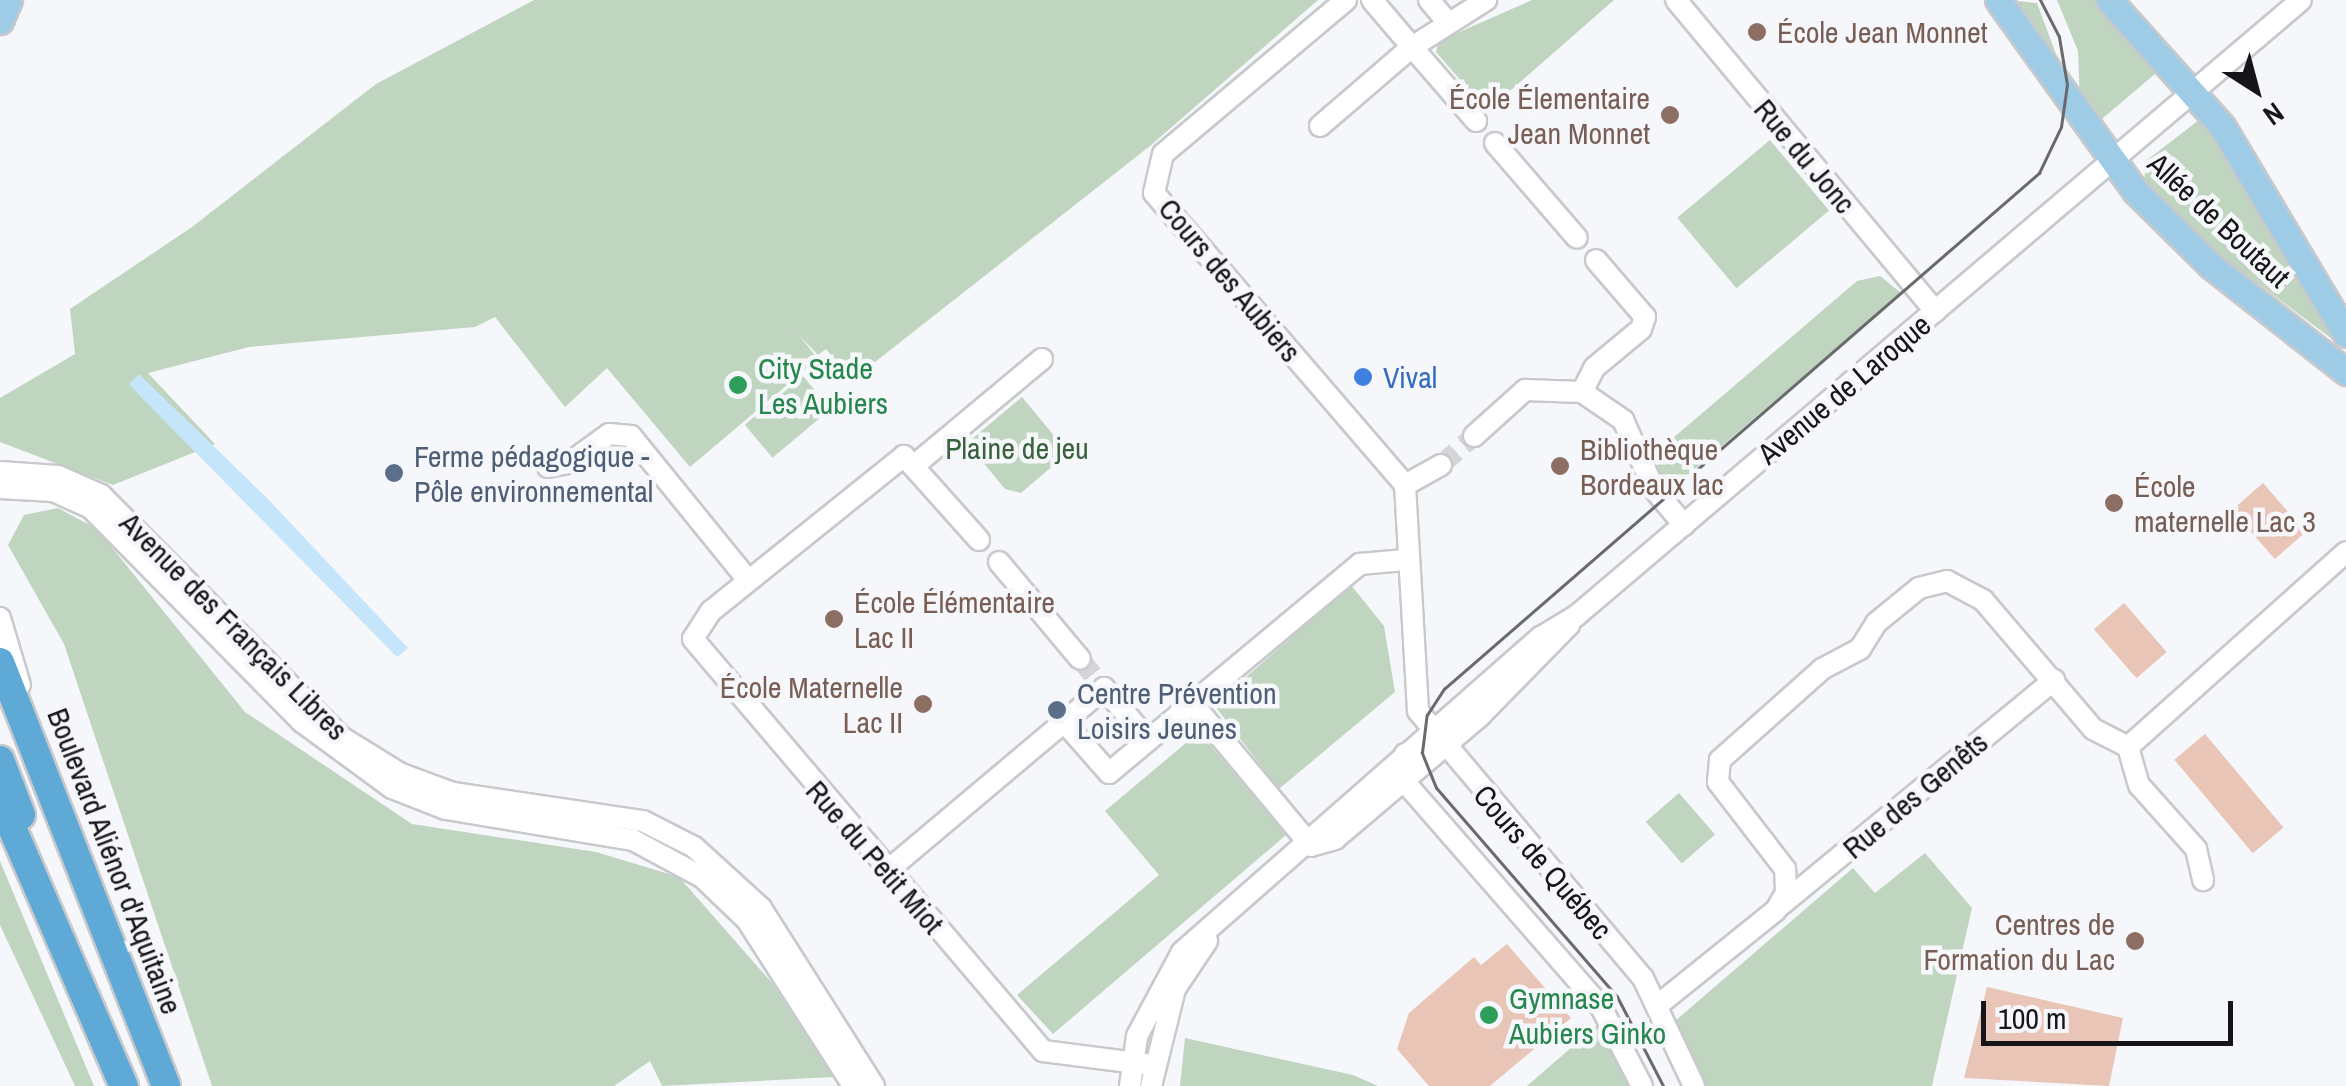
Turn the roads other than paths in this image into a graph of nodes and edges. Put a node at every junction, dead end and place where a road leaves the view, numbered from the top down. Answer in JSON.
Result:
{"nodes":[{"id":1,"x":9,"y":0,"type":"edge"},
{"id":2,"x":1346,"y":0,"type":"edge"},
{"id":3,"x":1372,"y":0,"type":"edge"},
{"id":4,"x":1429,"y":0,"type":"edge"},
{"id":5,"x":1486,"y":0,"type":"edge"},
{"id":6,"x":1676,"y":0,"type":"edge"},
{"id":7,"x":1998,"y":0,"type":"edge"},
{"id":8,"x":2110,"y":0,"type":"edge"},
{"id":9,"x":2300,"y":0,"type":"edge"},
{"id":10,"x":1446,"y":20,"type":"junction"},
{"id":11,"x":0,"y":21,"type":"edge"},
{"id":12,"x":1412,"y":48,"type":"junction"},
{"id":13,"x":2194,"y":92,"type":"junction"},
{"id":14,"x":1476,"y":121,"type":"dead end"},
{"id":15,"x":1320,"y":126,"type":"dead end"},
{"id":16,"x":1494,"y":143,"type":"dead end"},
{"id":17,"x":2112,"y":162,"type":"junction"},
{"id":18,"x":1577,"y":238,"type":"dead end"},
{"id":19,"x":1596,"y":260,"type":"dead end"},
{"id":20,"x":1935,"y":312,"type":"junction"},
{"id":21,"x":2346,"y":334,"type":"edge"},
{"id":22,"x":1042,"y":359,"type":"dead end"},
{"id":23,"x":2346,"y":372,"type":"edge"},
{"id":24,"x":1582,"y":392,"type":"junction"},
{"id":25,"x":1474,"y":436,"type":"tunnel mouth"},
{"id":26,"x":916,"y":464,"type":"junction"},
{"id":27,"x":1442,"y":464,"type":"tunnel mouth"},
{"id":28,"x":548,"y":467,"type":"dead end"},
{"id":29,"x":0,"y":472,"type":"edge"},
{"id":30,"x":1405,"y":485,"type":"junction"},
{"id":31,"x":0,"y":488,"type":"edge"},
{"id":32,"x":1684,"y":525,"type":"junction"},
{"id":33,"x":979,"y":540,"type":"dead end"},
{"id":34,"x":2346,"y":552,"type":"edge"},
{"id":35,"x":1406,"y":560,"type":"junction"},
{"id":36,"x":998,"y":562,"type":"dead end"},
{"id":37,"x":748,"y":580,"type":"junction"},
{"id":38,"x":0,"y":618,"type":"edge"},
{"id":39,"x":1080,"y":658,"type":"tunnel mouth"},
{"id":40,"x":0,"y":662,"type":"edge"},
{"id":41,"x":2054,"y":680,"type":"junction"},
{"id":42,"x":1192,"y":703,"type":"junction"},
{"id":43,"x":1064,"y":722,"type":"junction"},
{"id":44,"x":1148,"y":740,"type":"junction"},
{"id":45,"x":1436,"y":740,"type":"junction"},
{"id":46,"x":36,"y":745,"type":"junction"},
{"id":47,"x":2128,"y":747,"type":"junction"},
{"id":48,"x":1405,"y":754,"type":"junction"},
{"id":49,"x":0,"y":760,"type":"edge"},
{"id":50,"x":1403,"y":780,"type":"junction"},
{"id":51,"x":0,"y":800,"type":"edge"},
{"id":52,"x":1311,"y":846,"type":"junction"},
{"id":53,"x":887,"y":871,"type":"junction"},
{"id":54,"x":2203,"y":880,"type":"dead end"},
{"id":55,"x":1776,"y":910,"type":"junction"},
{"id":56,"x":1219,"y":923,"type":"junction"},
{"id":57,"x":90,"y":1001,"type":"junction"},
{"id":58,"x":1658,"y":1005,"type":"junction"},
{"id":59,"x":1130,"y":1062,"type":"junction"},
{"id":60,"x":1151,"y":1076,"type":"edge"},
{"id":61,"x":124,"y":1086,"type":"edge"},
{"id":62,"x":166,"y":1086,"type":"edge"},
{"id":63,"x":853,"y":1086,"type":"edge"},
{"id":64,"x":874,"y":1086,"type":"edge"},
{"id":65,"x":1130,"y":1086,"type":"edge"},
{"id":66,"x":1642,"y":1086,"type":"edge"},
{"id":67,"x":1694,"y":1086,"type":"edge"}],
"edges":[{"from":1,"to":11,"type":"main road"},
{"from":2,"to":30,"type":"street","name":"Cours des Aubiers"},
{"from":3,"to":12,"type":"street"},
{"from":4,"to":10,"type":"street"},
{"from":5,"to":10,"type":"street"},
{"from":6,"to":20,"type":"street","name":"Rue du Jonc"},
{"from":7,"to":17,"type":"main road","name":"Allée de Boutaut"},
{"from":8,"to":13,"type":"main road","name":"Allée de Boutaut"},
{"from":9,"to":13,"type":"street","name":"Avenue de Laroque"},
{"from":10,"to":12,"type":"street"},
{"from":12,"to":14,"type":"street"},
{"from":12,"to":15,"type":"street"},
{"from":13,"to":17,"type":"street","name":"Avenue de Laroque"},
{"from":13,"to":21,"type":"main road","name":"Allée de Boutaut"},
{"from":16,"to":18,"type":"street"},
{"from":17,"to":20,"type":"street","name":"Avenue de Laroque"},
{"from":17,"to":23,"type":"main road","name":"Allée de Boutaut"},
{"from":19,"to":24,"type":"street"},
{"from":20,"to":32,"type":"street","name":"Avenue de Laroque"},
{"from":22,"to":26,"type":"street"},
{"from":24,"to":25,"type":"street"},
{"from":24,"to":32,"type":"street"},
{"from":26,"to":33,"type":"street"},
{"from":26,"to":37,"type":"street","name":"Rue du Petit Miot"},
{"from":27,"to":30,"type":"street"},
{"from":28,"to":37,"type":"street"},
{"from":29,"to":64,"type":"street","name":"Avenue des Français Libres"},
{"from":30,"to":35,"type":"street"},
{"from":31,"to":63,"type":"street","name":"Avenue des Français Libres"},
{"from":32,"to":45,"type":"street","name":"Avenue de Laroque"},
{"from":34,"to":47,"type":"street"},
{"from":35,"to":42,"type":"street"},
{"from":35,"to":45,"type":"street"},
{"from":36,"to":39,"type":"street"},
{"from":37,"to":53,"type":"street","name":"Rue du Petit Miot"},
{"from":38,"to":46,"type":"street"},
{"from":40,"to":46,"type":"highway","name":"Boulevard Aliénor d'Aquitaine"},
{"from":41,"to":47,"type":"street"},
{"from":41,"to":55,"type":"street","name":"Rue des Genêts"},
{"from":41,"to":55,"type":"street"},
{"from":42,"to":44,"type":"street"},
{"from":42,"to":52,"type":"street"},
{"from":43,"to":44,"type":"street"},
{"from":43,"to":44,"type":"street"},
{"from":43,"to":53,"type":"street"},
{"from":45,"to":48,"type":"street","name":"Avenue de Laroque"},
{"from":45,"to":50,"type":"street","name":"Avenue de Laroque"},
{"from":45,"to":58,"type":"street","name":"Cours de Québec"},
{"from":46,"to":62,"type":"highway","name":"Boulevard Aliénor d'Aquitaine"},
{"from":47,"to":54,"type":"street"},
{"from":48,"to":50,"type":"street"},
{"from":48,"to":52,"type":"street","name":"Avenue de Laroque"},
{"from":49,"to":57,"type":"highway"},
{"from":50,"to":52,"type":"street","name":"Avenue de Laroque"},
{"from":50,"to":66,"type":"street","name":"Cours de Québec"},
{"from":51,"to":57,"type":"highway"},
{"from":52,"to":56,"type":"street","name":"Avenue de Laroque"},
{"from":53,"to":59,"type":"street","name":"Rue du Petit Miot"},
{"from":55,"to":58,"type":"street","name":"Rue des Genêts"},
{"from":56,"to":59,"type":"street","name":"Avenue de Laroque"},
{"from":56,"to":60,"type":"street","name":"Avenue de Laroque"},
{"from":57,"to":61,"type":"highway"},
{"from":58,"to":67,"type":"street","name":"Cours de Québec"},
{"from":59,"to":60,"type":"street","name":"Rue du Petit Miot"},
{"from":59,"to":65,"type":"street","name":"Avenue de Laroque"}]}
